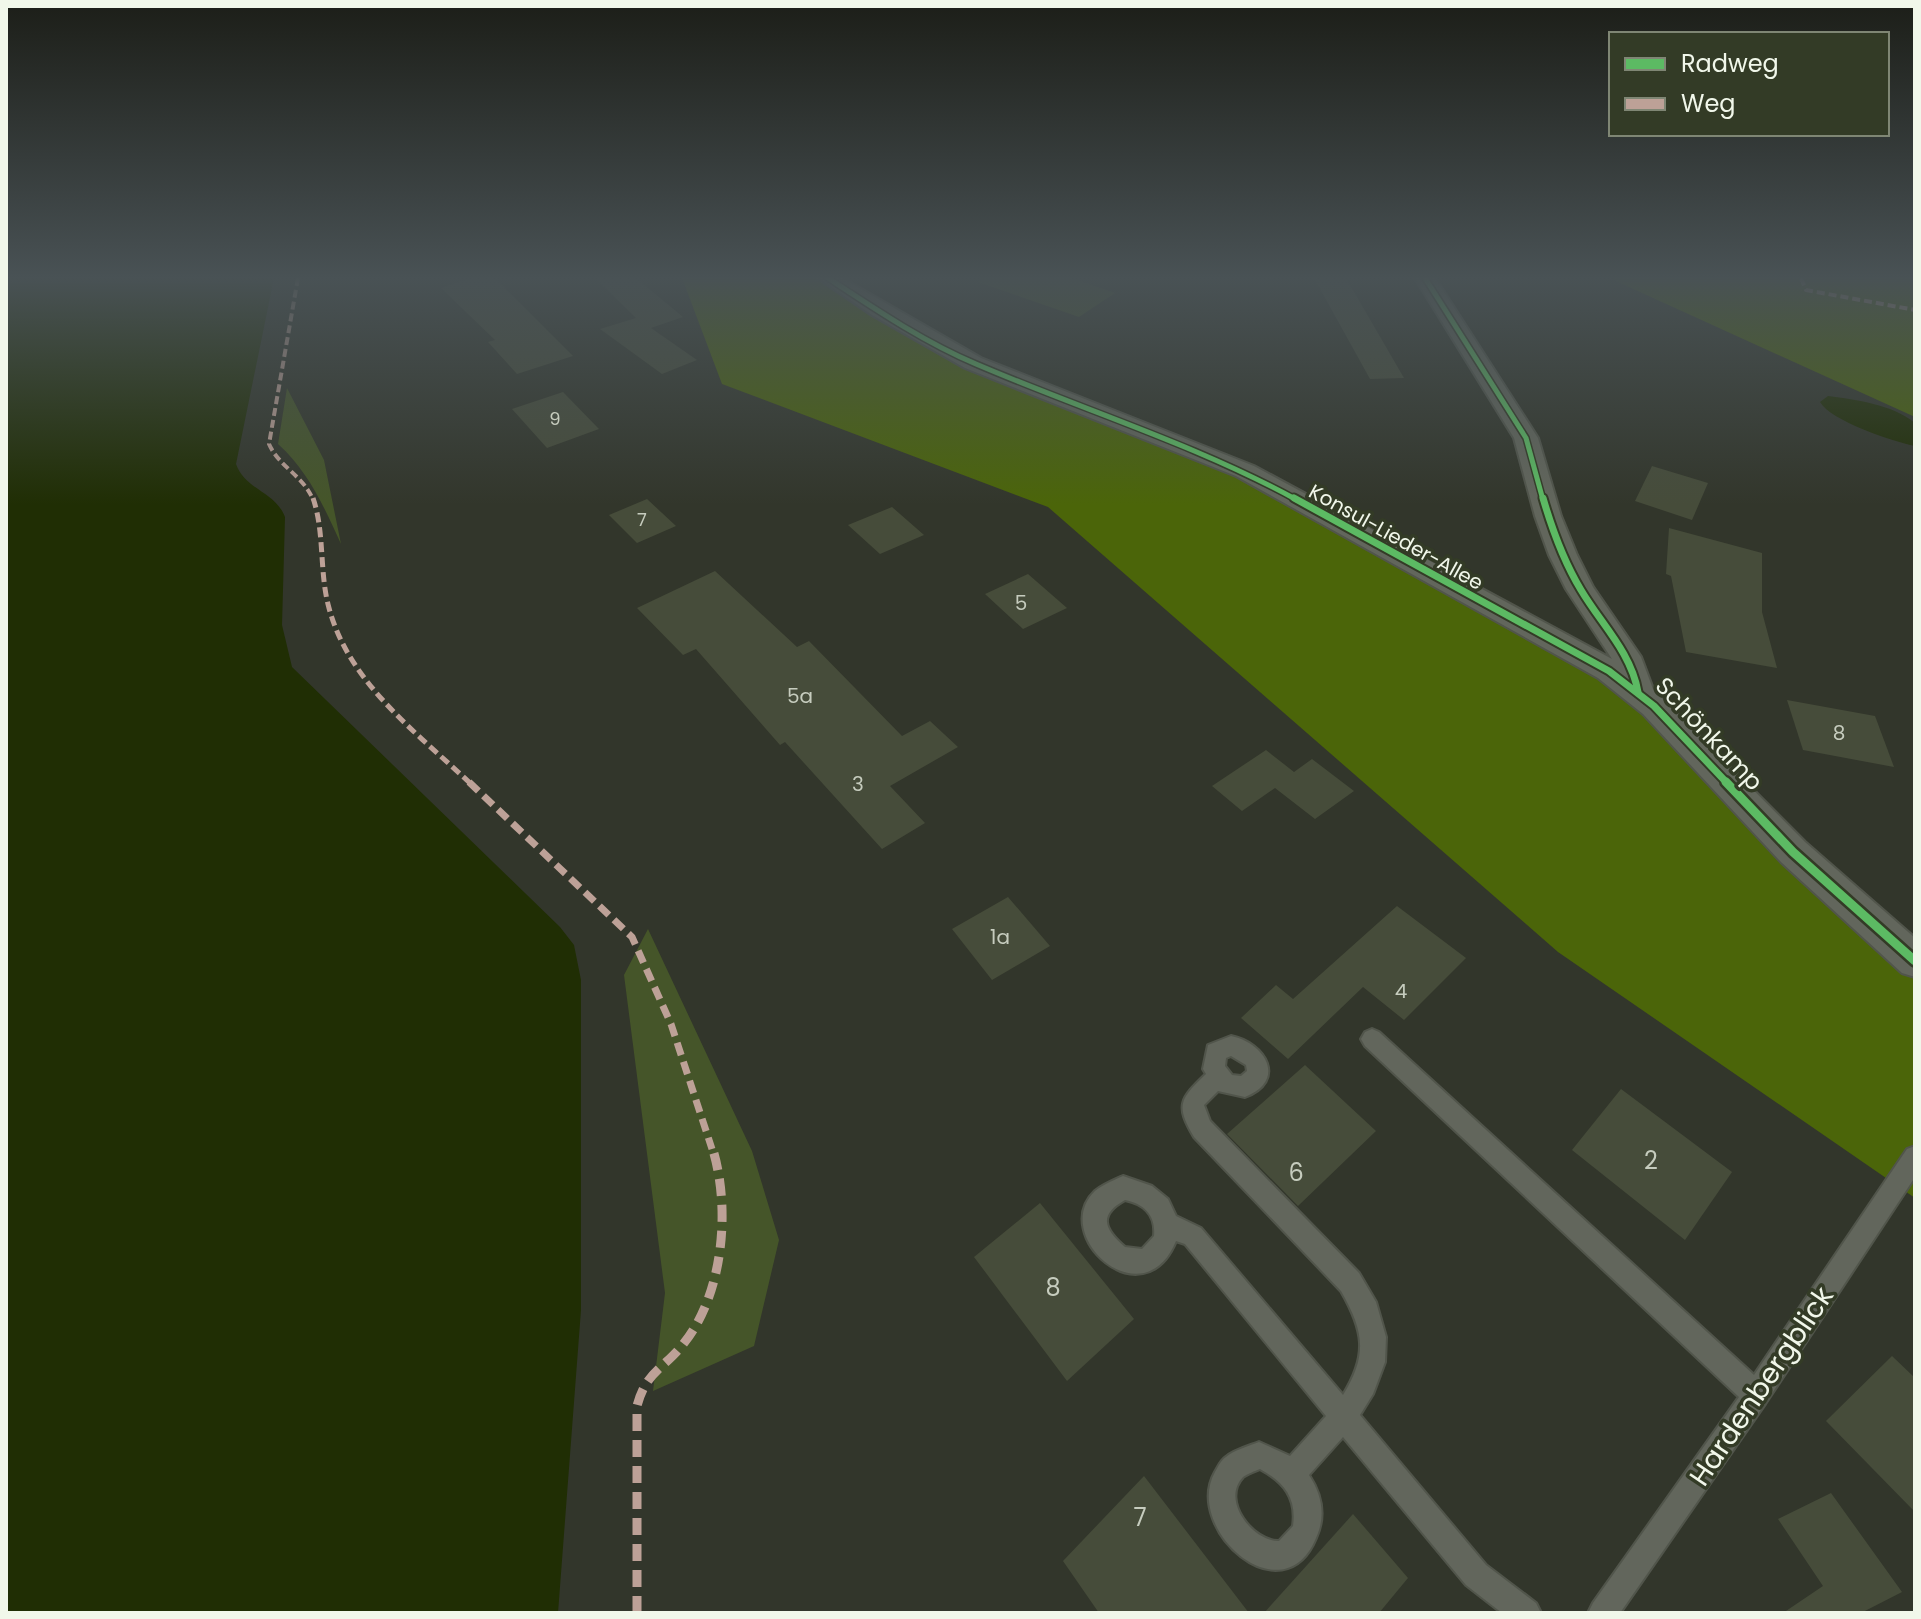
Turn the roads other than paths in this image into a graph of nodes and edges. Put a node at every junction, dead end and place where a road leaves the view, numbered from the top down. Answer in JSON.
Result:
{"nodes":[{"id":1,"x":956,"y":354,"type":"edge"},
{"id":2,"x":1473,"y":354,"type":"edge"},
{"id":3,"x":1638,"y":692,"type":"junction"},
{"id":4,"x":1915,"y":961,"type":"edge"},
{"id":5,"x":1372,"y":1039,"type":"dead end"},
{"id":6,"x":1218,"y":1077,"type":"dead end"},
{"id":7,"x":1915,"y":1157,"type":"edge"},
{"id":8,"x":1166,"y":1224,"type":"dead end"},
{"id":9,"x":1756,"y":1395,"type":"junction"},
{"id":10,"x":1344,"y":1415,"type":"junction"},
{"id":11,"x":1293,"y":1472,"type":"dead end"},
{"id":12,"x":1526,"y":1613,"type":"edge"},
{"id":13,"x":1603,"y":1613,"type":"edge"}],
"edges":[{"from":1,"to":3,"type":"street","name":"Konsul-Lieder-Allee"},
{"from":2,"to":3,"type":"street","name":"Schönkamp"},
{"from":3,"to":4,"type":"street","name":"Schönkamp"},
{"from":5,"to":9,"type":"lane"},
{"from":6,"to":10,"type":"lane"},
{"from":7,"to":9,"type":"lane","name":"Hardenbergblick"},
{"from":8,"to":10,"type":"lane"},
{"from":9,"to":13,"type":"lane","name":"Hardenbergblick"},
{"from":10,"to":11,"type":"lane"},
{"from":10,"to":12,"type":"lane"}]}
